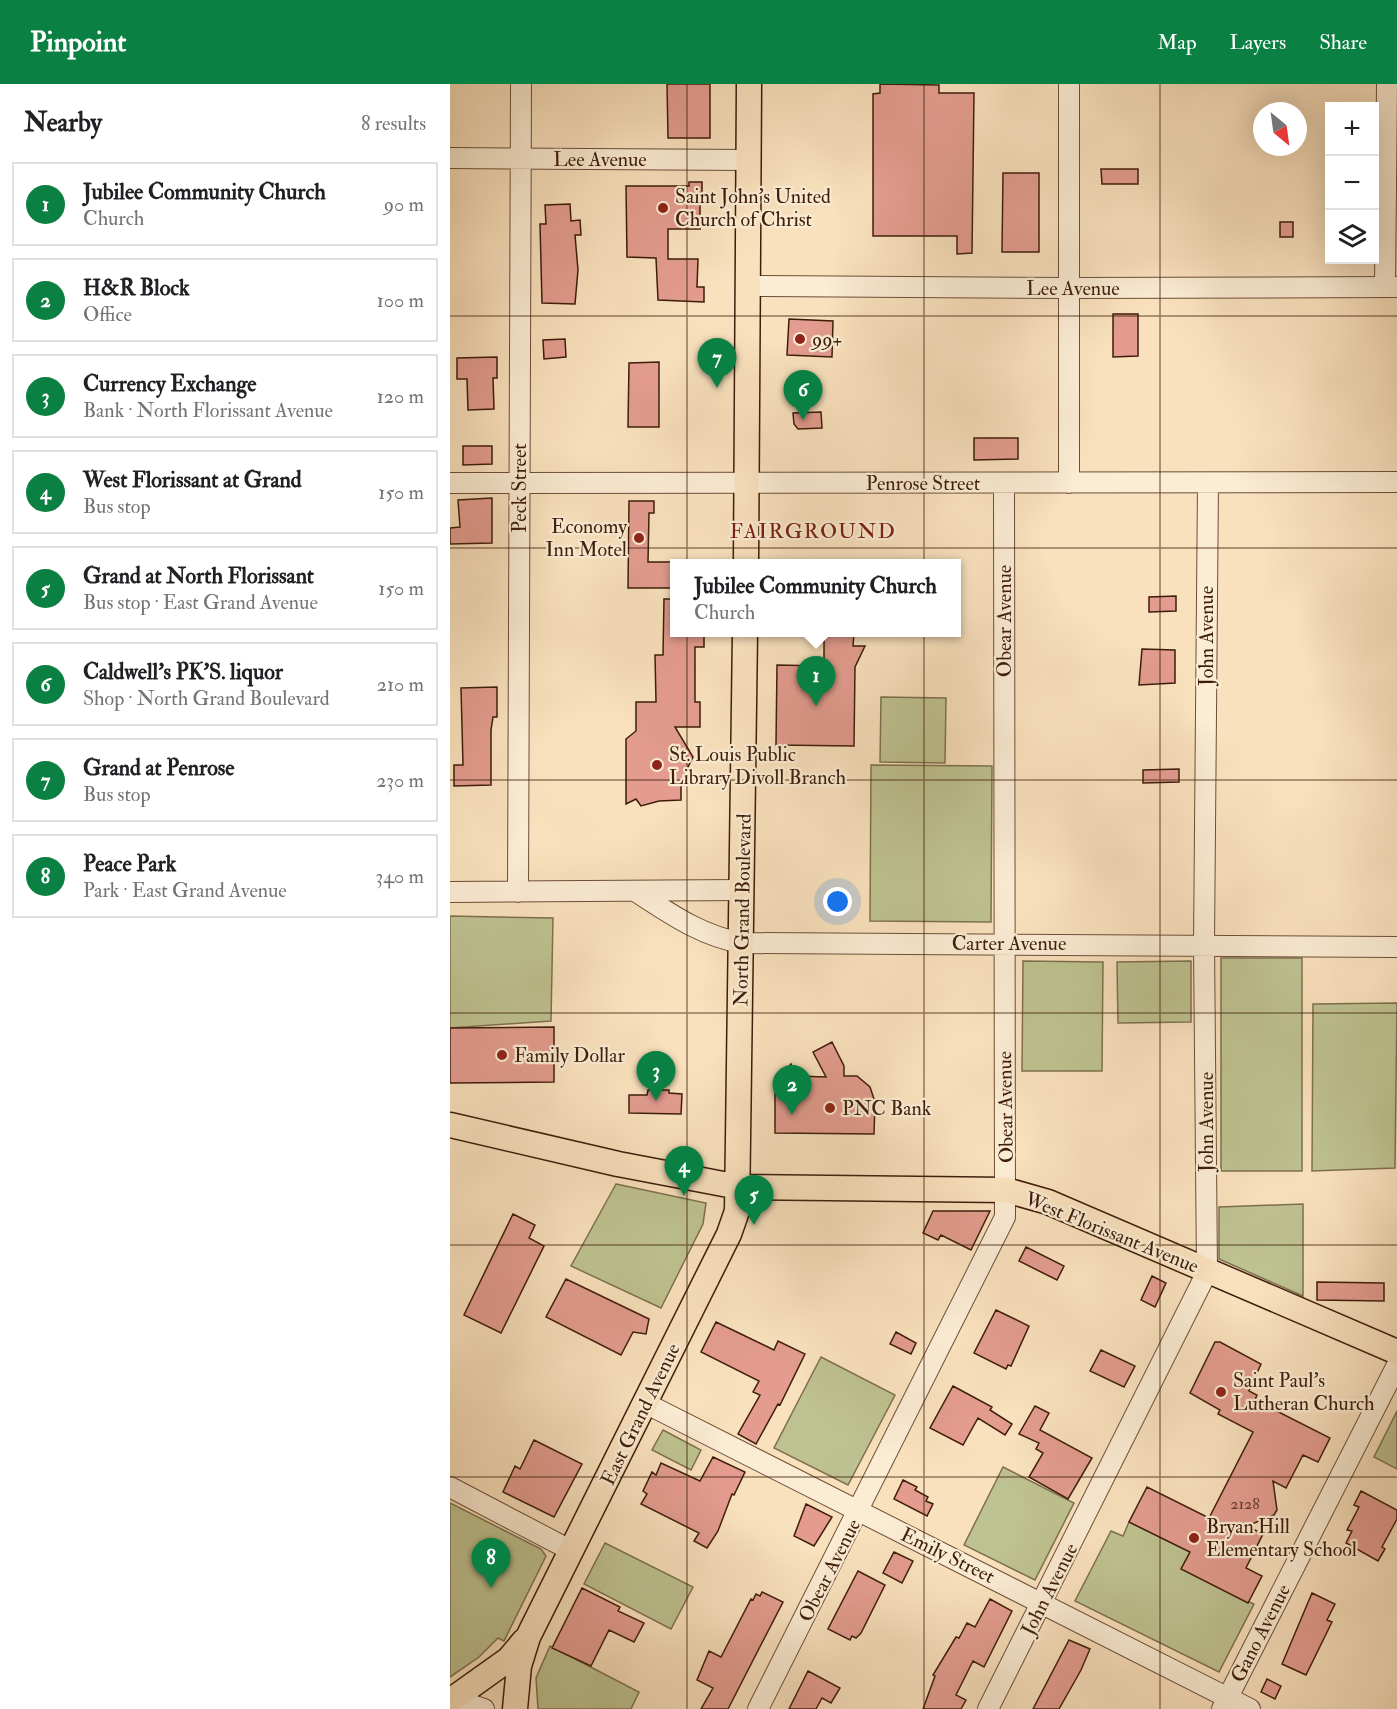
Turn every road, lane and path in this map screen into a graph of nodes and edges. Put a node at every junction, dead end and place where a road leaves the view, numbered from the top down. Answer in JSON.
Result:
{"nodes":[{"id":1,"x":521,"y":84,"type":"edge"},
{"id":2,"x":749,"y":84,"type":"edge"},
{"id":3,"x":1069,"y":84,"type":"edge"},
{"id":4,"x":1387,"y":84,"type":"edge"},
{"id":5,"x":450,"y":158,"type":"edge"},
{"id":6,"x":520,"y":159,"type":"junction"},
{"id":7,"x":749,"y":160,"type":"junction"},
{"id":8,"x":750,"y":286,"type":"junction"},
{"id":9,"x":1391,"y":287,"type":"edge"},
{"id":10,"x":1068,"y":288,"type":"junction"},
{"id":11,"x":1397,"y":482,"type":"edge"},
{"id":12,"x":450,"y":483,"type":"edge"},
{"id":13,"x":1004,"y":483,"type":"junction"},
{"id":14,"x":1069,"y":483,"type":"junction"},
{"id":15,"x":1208,"y":483,"type":"junction"},
{"id":16,"x":519,"y":484,"type":"junction"},
{"id":17,"x":747,"y":484,"type":"junction"},
{"id":18,"x":746,"y":559,"type":"edge"},
{"id":19,"x":745,"y":637,"type":"edge"},
{"id":20,"x":742,"y":890,"type":"junction"},
{"id":21,"x":635,"y":891,"type":"junction"},
{"id":22,"x":450,"y":892,"type":"edge"},
{"id":23,"x":518,"y":892,"type":"junction"},
{"id":24,"x":742,"y":942,"type":"junction"},
{"id":25,"x":1005,"y":943,"type":"junction"},
{"id":26,"x":1204,"y":943,"type":"junction"},
{"id":27,"x":1397,"y":947,"type":"edge"},
{"id":28,"x":450,"y":1125,"type":"edge"},
{"id":29,"x":739,"y":1187,"type":"junction"},
{"id":30,"x":1006,"y":1190,"type":"junction"},
{"id":31,"x":1207,"y":1272,"type":"junction"},
{"id":32,"x":1397,"y":1352,"type":"edge"},
{"id":33,"x":1397,"y":1365,"type":"edge"},
{"id":34,"x":645,"y":1403,"type":"junction"},
{"id":35,"x":450,"y":1487,"type":"edge"},
{"id":36,"x":859,"y":1511,"type":"junction"},
{"id":37,"x":572,"y":1551,"type":"junction"},
{"id":38,"x":1042,"y":1602,"type":"junction"},
{"id":39,"x":528,"y":1637,"type":"junction"},
{"id":40,"x":450,"y":1701,"type":"edge"},
{"id":41,"x":1225,"y":1703,"type":"edge"},
{"id":42,"x":450,"y":1707,"type":"edge"},
{"id":43,"x":484,"y":1709,"type":"edge"},
{"id":44,"x":515,"y":1709,"type":"edge"},
{"id":45,"x":758,"y":1709,"type":"edge"},
{"id":46,"x":988,"y":1709,"type":"edge"},
{"id":47,"x":1250,"y":1709,"type":"edge"}],
"edges":[{"from":1,"to":6,"type":"street","name":"Peck Street"},
{"from":2,"to":7,"type":"main road"},
{"from":3,"to":10,"type":"street"},
{"from":4,"to":9,"type":"street"},
{"from":5,"to":6,"type":"street","name":"Lee Avenue"},
{"from":6,"to":7,"type":"street","name":"Lee Avenue"},
{"from":6,"to":16,"type":"street","name":"Peck Street"},
{"from":7,"to":8,"type":"main road"},
{"from":8,"to":10,"type":"street","name":"Lee Avenue"},
{"from":8,"to":17,"type":"main road"},
{"from":9,"to":10,"type":"street","name":"Lee Avenue"},
{"from":10,"to":14,"type":"street"},
{"from":11,"to":15,"type":"street","name":"Penrose Street"},
{"from":12,"to":16,"type":"street","name":"Penrose Street"},
{"from":13,"to":14,"type":"street","name":"Penrose Street"},
{"from":13,"to":17,"type":"street","name":"Penrose Street"},
{"from":13,"to":25,"type":"street","name":"Obear Avenue"},
{"from":14,"to":15,"type":"street","name":"Penrose Street"},
{"from":15,"to":26,"type":"street","name":"John Avenue"},
{"from":16,"to":17,"type":"street","name":"Penrose Street"},
{"from":16,"to":23,"type":"street","name":"Peck Street"},
{"from":17,"to":18,"type":"main road"},
{"from":19,"to":20,"type":"main road","name":"North Grand Boulevard"},
{"from":20,"to":21,"type":"street"},
{"from":20,"to":24,"type":"main road","name":"North Grand Boulevard"},
{"from":21,"to":23,"type":"street"},
{"from":21,"to":24,"type":"street","name":"Carter Avenue"},
{"from":22,"to":23,"type":"street"},
{"from":24,"to":25,"type":"street","name":"Carter Avenue"},
{"from":24,"to":29,"type":"main road","name":"North Grand Boulevard"},
{"from":25,"to":26,"type":"street","name":"Carter Avenue"},
{"from":25,"to":30,"type":"street","name":"Obear Avenue"},
{"from":26,"to":27,"type":"street","name":"Carter Avenue"},
{"from":26,"to":31,"type":"street","name":"John Avenue"},
{"from":28,"to":29,"type":"main road","name":"West Florissant Avenue"},
{"from":29,"to":30,"type":"main road","name":"West Florissant Avenue"},
{"from":29,"to":34,"type":"main road","name":"East Grand Avenue"},
{"from":30,"to":31,"type":"main road","name":"West Florissant Avenue"},
{"from":30,"to":36,"type":"street","name":"Obear Avenue"},
{"from":31,"to":32,"type":"main road","name":"West Florissant Avenue"},
{"from":31,"to":38,"type":"street","name":"John Avenue"},
{"from":33,"to":41,"type":"street","name":"Gano Avenue"},
{"from":34,"to":36,"type":"street","name":"Emily Street"},
{"from":34,"to":37,"type":"main road","name":"East Grand Avenue"},
{"from":35,"to":37,"type":"street"},
{"from":36,"to":38,"type":"street","name":"Emily Street"},
{"from":36,"to":45,"type":"street","name":"Obear Avenue"},
{"from":37,"to":39,"type":"main road","name":"East Grand Avenue"},
{"from":38,"to":41,"type":"street","name":"Emily Street"},
{"from":38,"to":46,"type":"street","name":"John Avenue"},
{"from":39,"to":40,"type":"main road","name":"East Grand Avenue"},
{"from":39,"to":44,"type":"main road","name":"East Grand Avenue"},
{"from":41,"to":47,"type":"street","name":"Emily Street"},
{"from":42,"to":43,"type":"street"}]}
